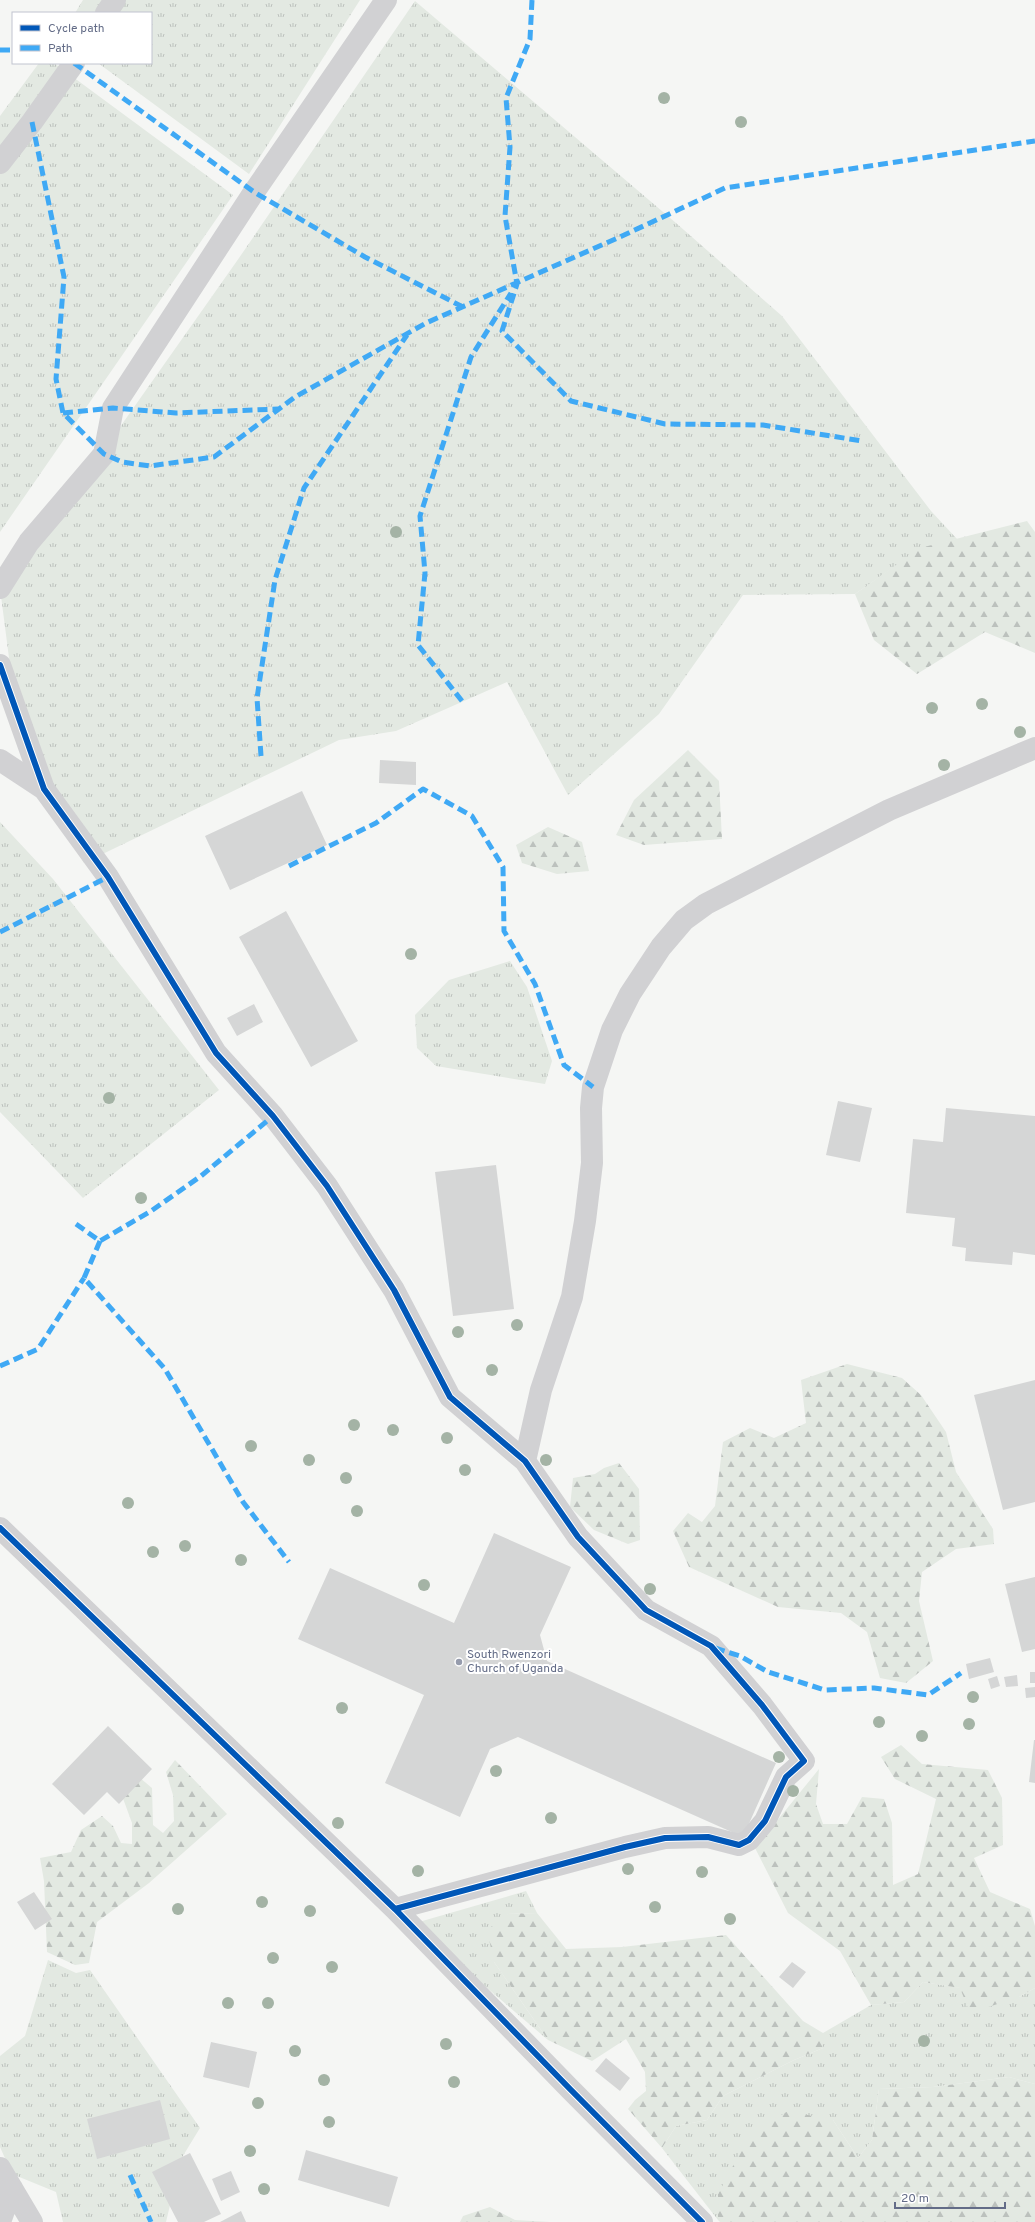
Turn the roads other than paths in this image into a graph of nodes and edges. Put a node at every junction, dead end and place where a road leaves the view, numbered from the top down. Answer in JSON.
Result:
{"nodes":[{"id":1,"x":115,"y":0,"type":"edge"},
{"id":2,"x":386,"y":0,"type":"edge"},
{"id":3,"x":107,"y":12,"type":"edge"},
{"id":4,"x":73,"y":64,"type":"edge"},
{"id":5,"x":0,"y":163,"type":"edge"},
{"id":6,"x":0,"y":588,"type":"edge"},
{"id":7,"x":0,"y":665,"type":"edge"},
{"id":8,"x":1035,"y":748,"type":"edge"},
{"id":9,"x":0,"y":760,"type":"edge"},
{"id":10,"x":44,"y":789,"type":"junction"},
{"id":11,"x":525,"y":1461,"type":"junction"},
{"id":12,"x":0,"y":1528,"type":"edge"},
{"id":13,"x":395,"y":1909,"type":"junction"},
{"id":14,"x":0,"y":2168,"type":"edge"},
{"id":15,"x":12,"y":2188,"type":"junction"},
{"id":16,"x":0,"y":2222,"type":"edge"},
{"id":17,"x":32,"y":2222,"type":"edge"},
{"id":18,"x":702,"y":2222,"type":"edge"}],
"edges":[{"from":1,"to":3,"type":"street"},
{"from":2,"to":6,"type":"street"},
{"from":4,"to":5,"type":"street"},
{"from":7,"to":10,"type":"street"},
{"from":8,"to":11,"type":"street"},
{"from":9,"to":10,"type":"street"},
{"from":10,"to":11,"type":"street"},
{"from":11,"to":13,"type":"street"},
{"from":12,"to":13,"type":"street"},
{"from":13,"to":18,"type":"street"},
{"from":14,"to":15,"type":"street"},
{"from":15,"to":16,"type":"street"},
{"from":15,"to":17,"type":"street"}]}
